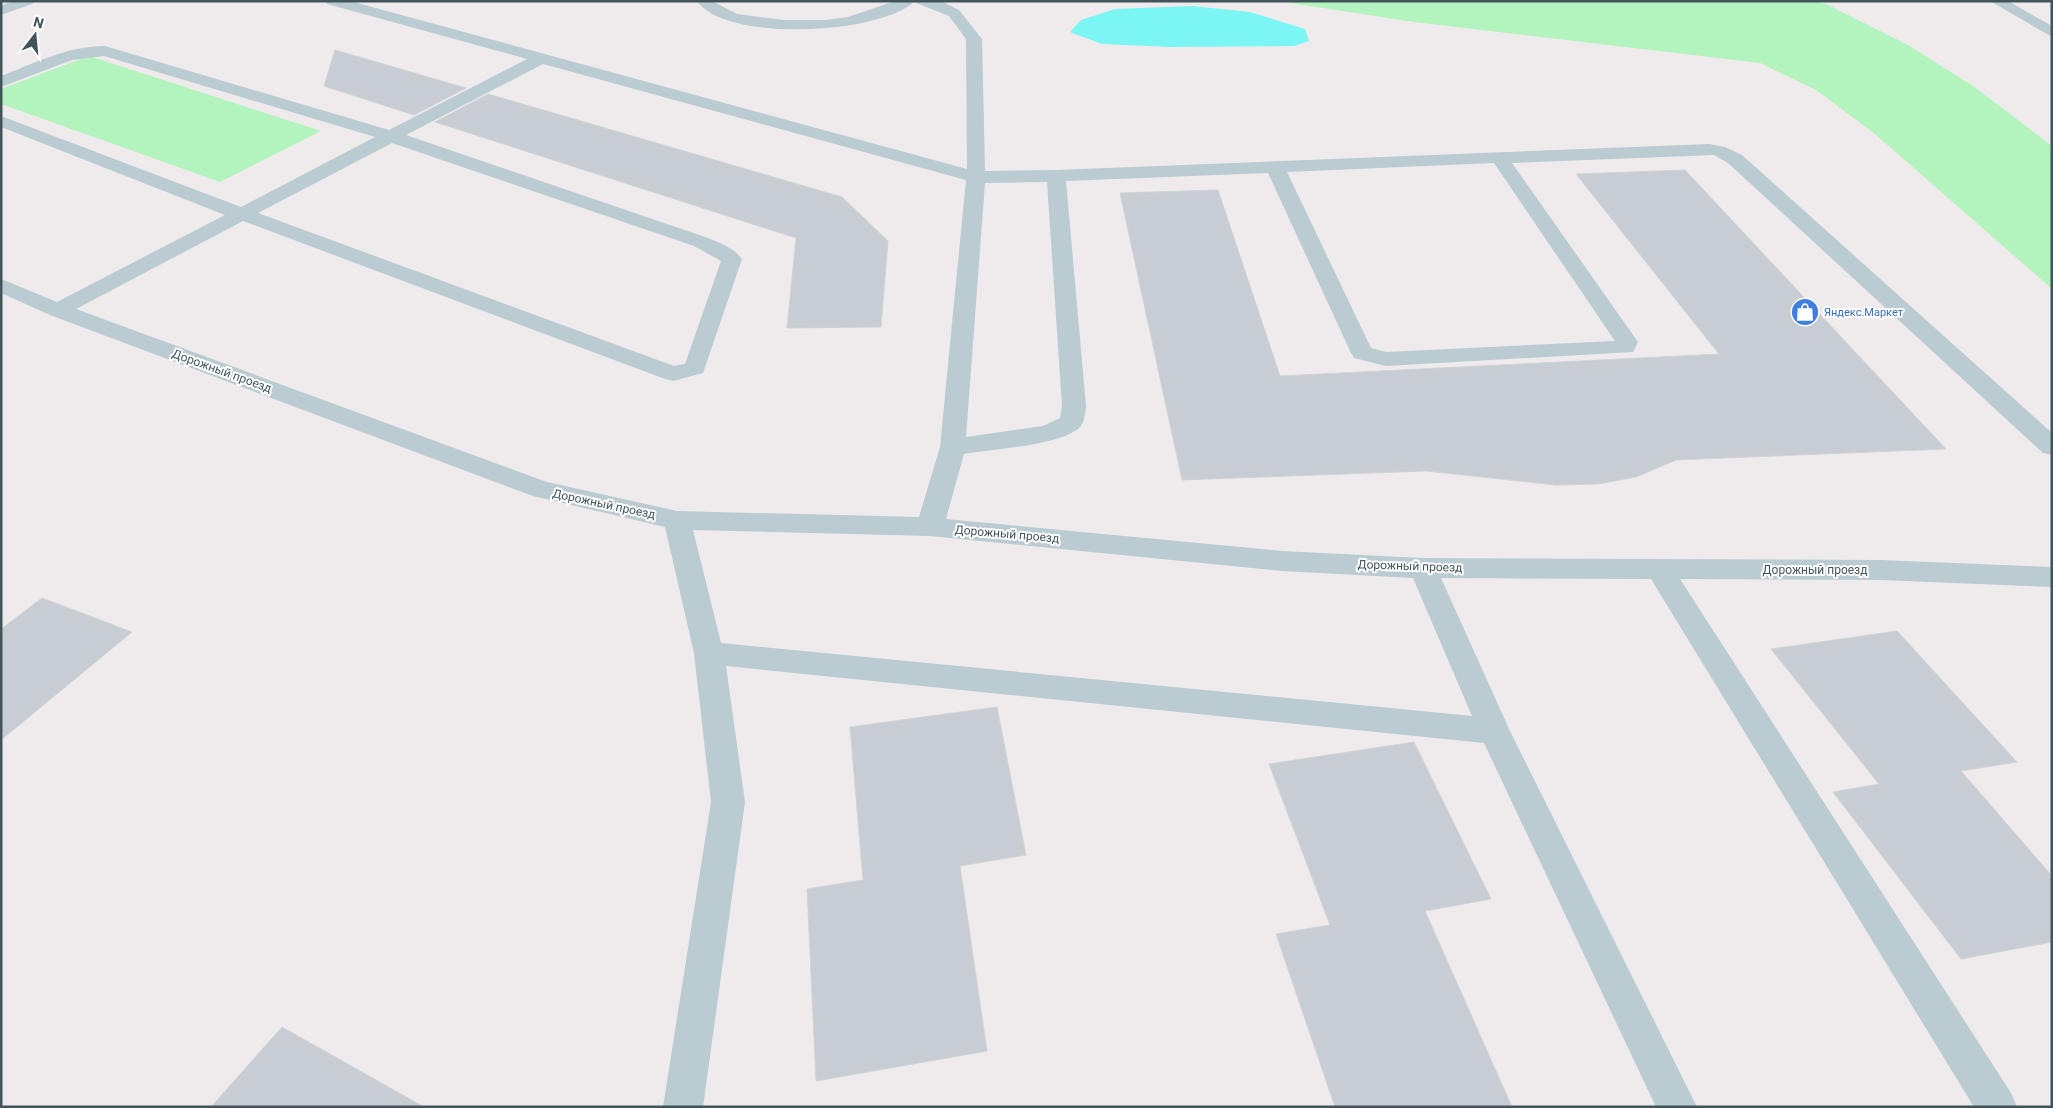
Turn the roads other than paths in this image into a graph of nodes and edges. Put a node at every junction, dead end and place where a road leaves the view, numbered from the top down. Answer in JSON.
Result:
{"nodes":[{"id":1,"x":28,"y":1,"type":"edge"},
{"id":2,"x":332,"y":1,"type":"edge"},
{"id":3,"x":704,"y":1,"type":"edge"},
{"id":4,"x":908,"y":1,"type":"edge"},
{"id":5,"x":921,"y":1,"type":"edge"},
{"id":6,"x":1997,"y":1,"type":"edge"},
{"id":7,"x":1,"y":11,"type":"edge"},
{"id":8,"x":2052,"y":32,"type":"edge"},
{"id":9,"x":543,"y":58,"type":"junction"},
{"id":10,"x":1,"y":82,"type":"edge"},
{"id":11,"x":1,"y":120,"type":"edge"},
{"id":12,"x":393,"y":137,"type":"junction"},
{"id":13,"x":1499,"y":158,"type":"junction"},
{"id":14,"x":1274,"y":167,"type":"junction"},
{"id":15,"x":1056,"y":176,"type":"junction"},
{"id":16,"x":976,"y":177,"type":"junction"},
{"id":17,"x":241,"y":214,"type":"junction"},
{"id":18,"x":1,"y":285,"type":"edge"},
{"id":19,"x":58,"y":310,"type":"junction"},
{"id":20,"x":953,"y":447,"type":"junction"},
{"id":21,"x":2052,"y":447,"type":"edge"},
{"id":22,"x":677,"y":520,"type":"junction"},
{"id":23,"x":930,"y":527,"type":"junction"},
{"id":24,"x":1423,"y":568,"type":"junction"},
{"id":25,"x":1659,"y":569,"type":"junction"},
{"id":26,"x":2052,"y":577,"type":"edge"},
{"id":27,"x":710,"y":653,"type":"junction"},
{"id":28,"x":1494,"y":731,"type":"junction"},
{"id":29,"x":683,"y":1107,"type":"edge"},
{"id":30,"x":1677,"y":1107,"type":"edge"},
{"id":31,"x":1997,"y":1107,"type":"edge"}],
"edges":[{"from":1,"to":7,"type":"street"},
{"from":2,"to":9,"type":"street"},
{"from":3,"to":4,"type":"street"},
{"from":5,"to":16,"type":"street"},
{"from":6,"to":8,"type":"street"},
{"from":9,"to":12,"type":"street"},
{"from":9,"to":16,"type":"street"},
{"from":10,"to":12,"type":"street"},
{"from":11,"to":17,"type":"street"},
{"from":12,"to":17,"type":"street"},
{"from":12,"to":17,"type":"street"},
{"from":13,"to":14,"type":"street"},
{"from":13,"to":14,"type":"street"},
{"from":13,"to":21,"type":"street"},
{"from":14,"to":15,"type":"street"},
{"from":15,"to":16,"type":"street"},
{"from":15,"to":20,"type":"street"},
{"from":16,"to":20,"type":"street"},
{"from":17,"to":19,"type":"street"},
{"from":18,"to":19,"type":"street","name":"Дорожный проезд"},
{"from":19,"to":22,"type":"street","name":"Дорожный проезд"},
{"from":20,"to":23,"type":"street"},
{"from":22,"to":23,"type":"street","name":"Дорожный проезд"},
{"from":22,"to":27,"type":"street"},
{"from":23,"to":24,"type":"street","name":"Дорожный проезд"},
{"from":24,"to":25,"type":"street","name":"Дорожный проезд"},
{"from":24,"to":28,"type":"street"},
{"from":25,"to":26,"type":"street","name":"Дорожный проезд"},
{"from":25,"to":31,"type":"street"},
{"from":27,"to":28,"type":"street"},
{"from":27,"to":29,"type":"street"},
{"from":28,"to":30,"type":"street"}]}
